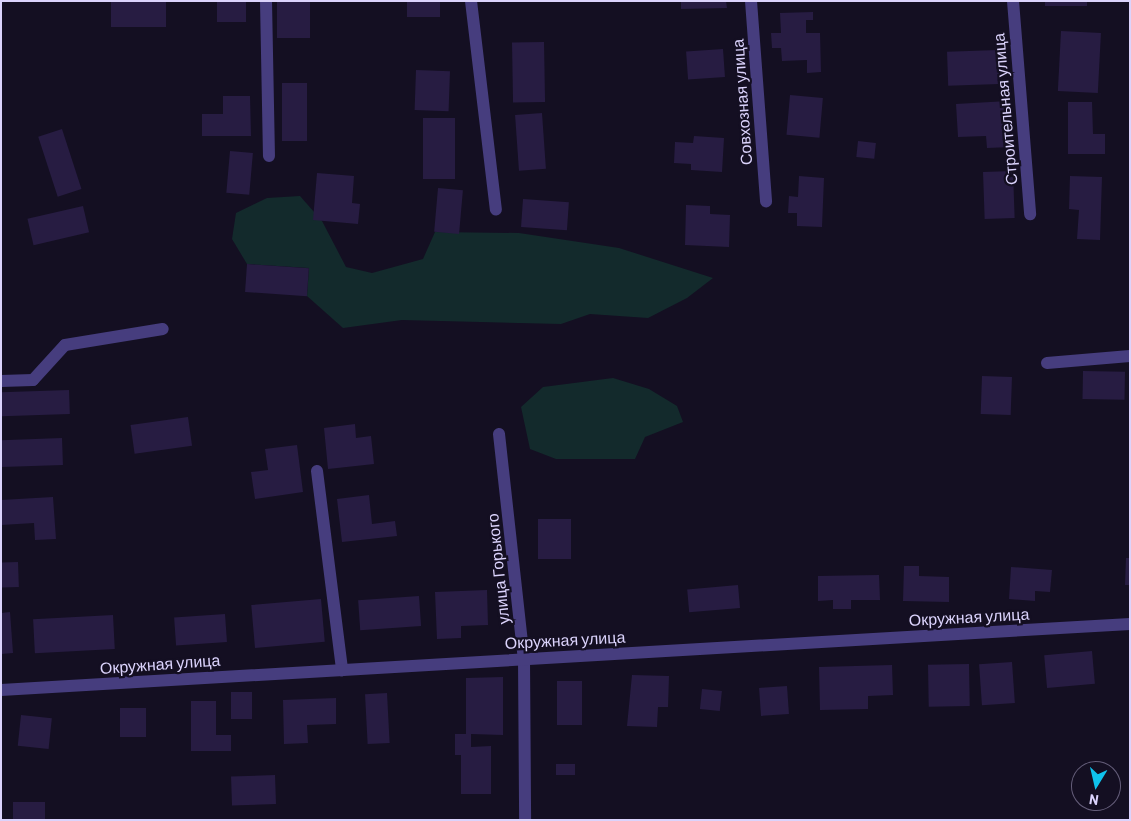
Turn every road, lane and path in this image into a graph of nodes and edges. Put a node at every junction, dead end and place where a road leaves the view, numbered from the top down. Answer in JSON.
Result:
{"nodes":[{"id":1,"x":266,"y":1,"type":"edge"},
{"id":2,"x":471,"y":1,"type":"edge"},
{"id":3,"x":751,"y":1,"type":"edge"},
{"id":4,"x":1012,"y":1,"type":"edge"},
{"id":5,"x":269,"y":156,"type":"dead end"},
{"id":6,"x":766,"y":201,"type":"dead end"},
{"id":7,"x":496,"y":210,"type":"dead end"},
{"id":8,"x":1030,"y":214,"type":"dead end"},
{"id":9,"x":163,"y":329,"type":"dead end"},
{"id":10,"x":1130,"y":356,"type":"edge"},
{"id":11,"x":1048,"y":363,"type":"dead end"},
{"id":12,"x":1,"y":382,"type":"edge"},
{"id":13,"x":499,"y":434,"type":"dead end"},
{"id":14,"x":317,"y":471,"type":"dead end"},
{"id":15,"x":1130,"y":624,"type":"edge"},
{"id":16,"x":524,"y":659,"type":"junction"},
{"id":17,"x":342,"y":670,"type":"junction"},
{"id":18,"x":1,"y":690,"type":"edge"},
{"id":19,"x":525,"y":820,"type":"edge"}],
"edges":[{"from":1,"to":5,"type":"street"},
{"from":2,"to":7,"type":"street"},
{"from":3,"to":6,"type":"street","name":"Совхозная улица"},
{"from":4,"to":8,"type":"street","name":"Строительная улица"},
{"from":9,"to":12,"type":"street"},
{"from":10,"to":11,"type":"street"},
{"from":13,"to":16,"type":"street","name":"улица Горького"},
{"from":14,"to":17,"type":"street"},
{"from":15,"to":16,"type":"street","name":"Окружная улица"},
{"from":16,"to":17,"type":"street","name":"Окружная улица"},
{"from":16,"to":19,"type":"street","name":"улица Горького"},
{"from":17,"to":18,"type":"street","name":"Окружная улица"}]}
